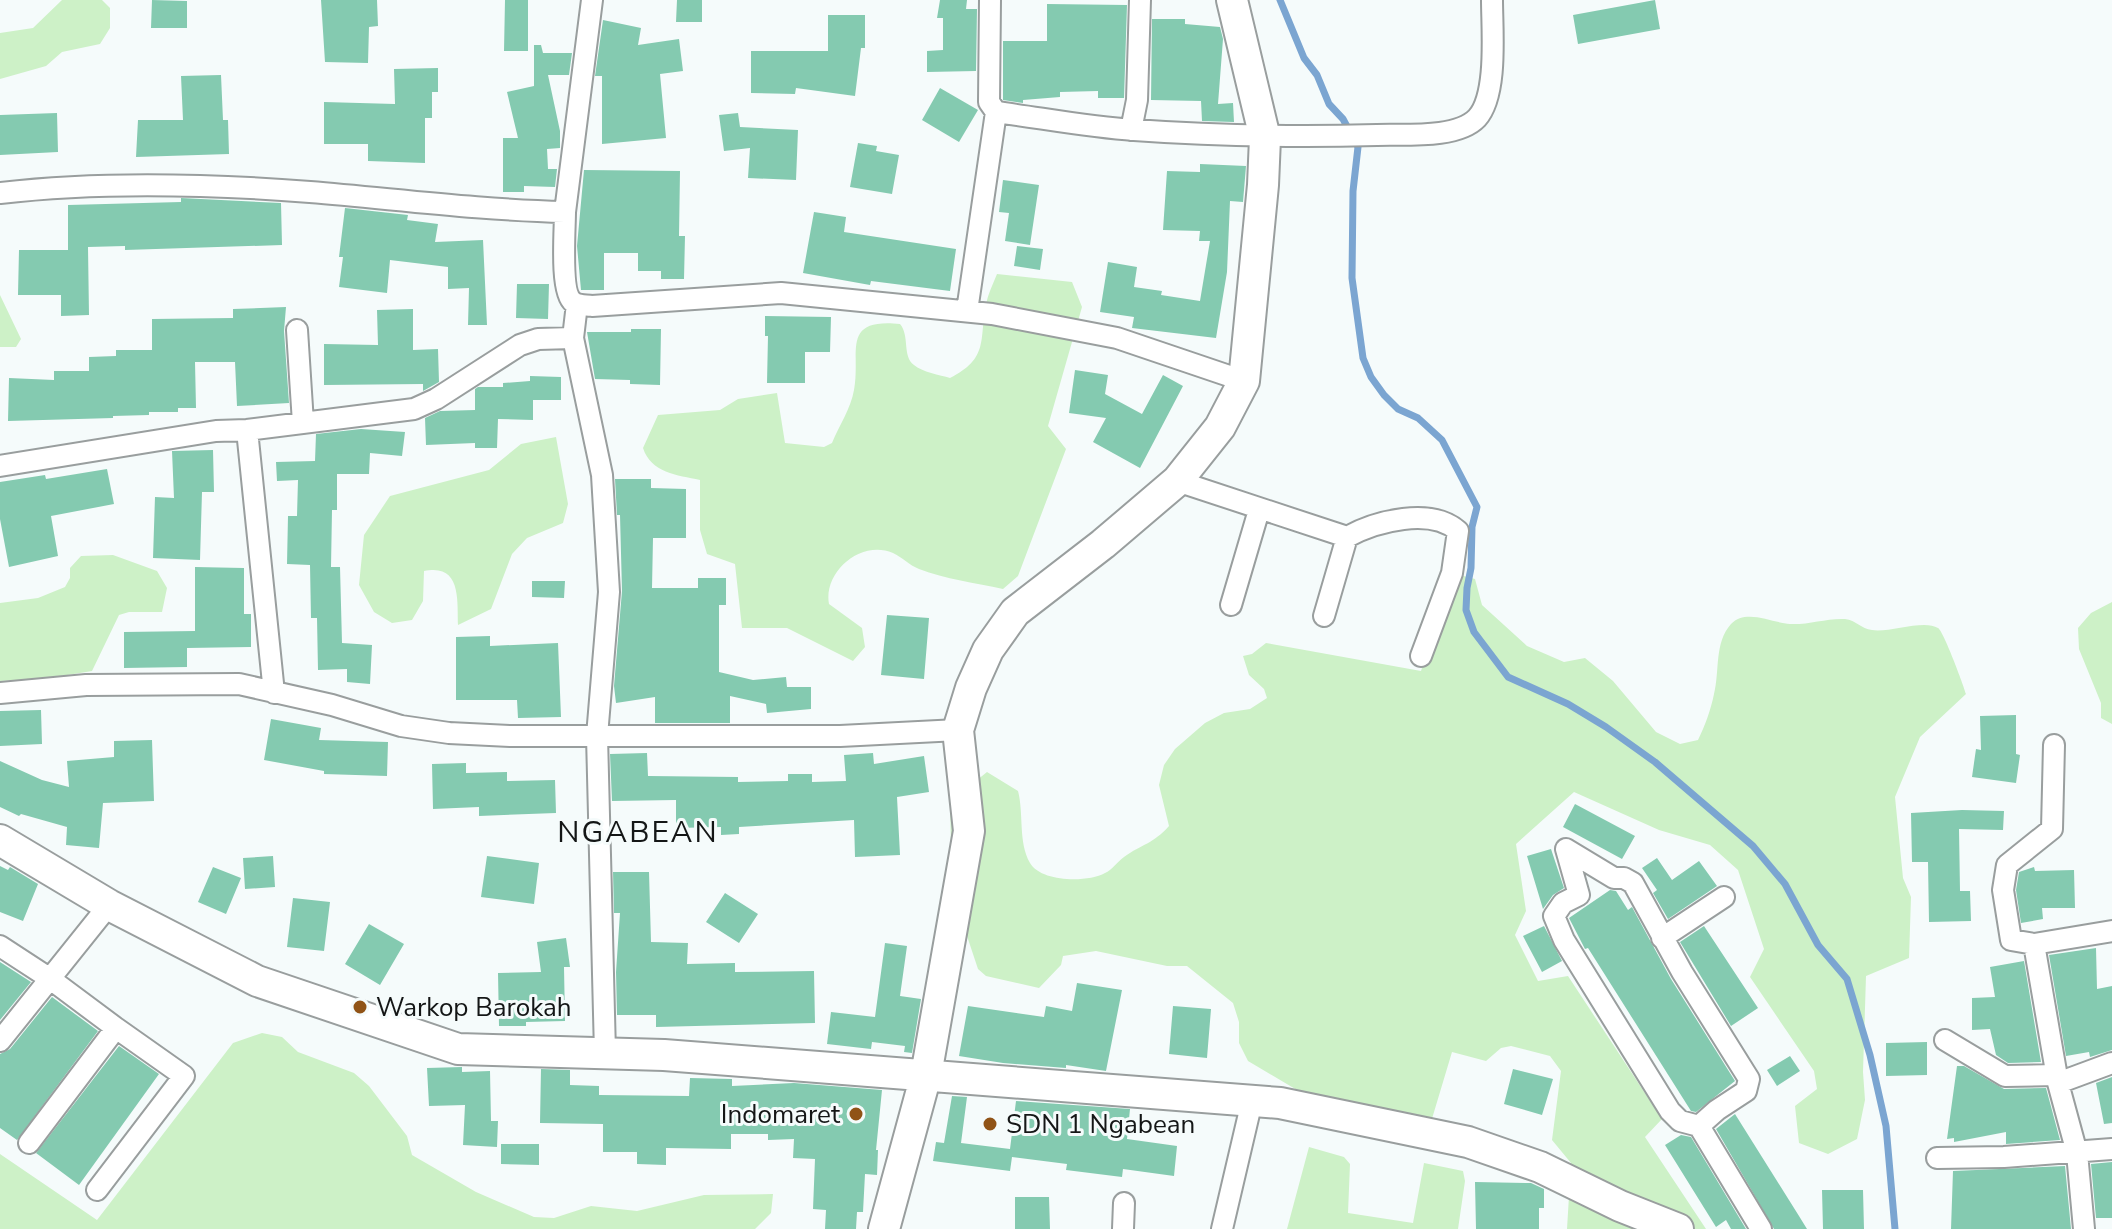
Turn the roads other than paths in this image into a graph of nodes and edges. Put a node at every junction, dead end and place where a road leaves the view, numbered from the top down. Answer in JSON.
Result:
{"nodes":[{"id":1,"x":592,"y":0,"type":"edge"},
{"id":2,"x":990,"y":0,"type":"edge"},
{"id":3,"x":1140,"y":0,"type":"edge"},
{"id":4,"x":1232,"y":0,"type":"edge"},
{"id":5,"x":1492,"y":0,"type":"edge"},
{"id":6,"x":996,"y":112,"type":"junction"},
{"id":7,"x":1131,"y":130,"type":"junction"},
{"id":8,"x":1265,"y":138,"type":"junction"},
{"id":9,"x":0,"y":193,"type":"edge"},
{"id":10,"x":565,"y":212,"type":"junction"},
{"id":11,"x":577,"y":304,"type":"junction"},
{"id":12,"x":967,"y":311,"type":"junction"},
{"id":13,"x":297,"y":330,"type":"dead end"},
{"id":14,"x":573,"y":338,"type":"junction"},
{"id":15,"x":1244,"y":381,"type":"junction"},
{"id":16,"x":303,"y":423,"type":"junction"},
{"id":17,"x":247,"y":430,"type":"junction"},
{"id":18,"x":0,"y":466,"type":"edge"},
{"id":19,"x":1177,"y":481,"type":"junction"},
{"id":20,"x":1259,"y":510,"type":"junction"},
{"id":21,"x":1347,"y":537,"type":"junction"},
{"id":22,"x":1231,"y":605,"type":"dead end"},
{"id":23,"x":1324,"y":616,"type":"dead end"},
{"id":24,"x":1421,"y":656,"type":"dead end"},
{"id":25,"x":0,"y":693,"type":"edge"},
{"id":26,"x":274,"y":693,"type":"junction"},
{"id":27,"x":958,"y":730,"type":"junction"},
{"id":28,"x":597,"y":736,"type":"junction"},
{"id":29,"x":2054,"y":745,"type":"dead end"},
{"id":30,"x":0,"y":840,"type":"edge"},
{"id":31,"x":1614,"y":878,"type":"junction"},
{"id":32,"x":1579,"y":895,"type":"junction"},
{"id":33,"x":1724,"y":897,"type":"dead end"},
{"id":34,"x":109,"y":905,"type":"junction"},
{"id":35,"x":2112,"y":931,"type":"edge"},
{"id":36,"x":1662,"y":938,"type":"junction"},
{"id":37,"x":2034,"y":944,"type":"junction"},
{"id":38,"x":0,"y":946,"type":"edge"},
{"id":39,"x":49,"y":978,"type":"junction"},
{"id":40,"x":116,"y":1028,"type":"junction"},
{"id":41,"x":1945,"y":1040,"type":"dead end"},
{"id":42,"x":0,"y":1041,"type":"edge"},
{"id":43,"x":605,"y":1053,"type":"junction"},
{"id":44,"x":2112,"y":1063,"type":"edge"},
{"id":45,"x":926,"y":1075,"type":"junction"},
{"id":46,"x":2058,"y":1079,"type":"junction"},
{"id":47,"x":1252,"y":1101,"type":"junction"},
{"id":48,"x":1699,"y":1126,"type":"junction"},
{"id":49,"x":29,"y":1143,"type":"dead end"},
{"id":50,"x":2112,"y":1149,"type":"edge"},
{"id":51,"x":2077,"y":1153,"type":"junction"},
{"id":52,"x":1937,"y":1158,"type":"dead end"},
{"id":53,"x":97,"y":1190,"type":"dead end"},
{"id":54,"x":1124,"y":1203,"type":"dead end"},
{"id":55,"x":884,"y":1229,"type":"edge"},
{"id":56,"x":1123,"y":1229,"type":"edge"},
{"id":57,"x":1222,"y":1229,"type":"edge"},
{"id":58,"x":1678,"y":1229,"type":"edge"},
{"id":59,"x":1761,"y":1229,"type":"edge"},
{"id":60,"x":2084,"y":1229,"type":"edge"}],
"edges":[{"from":1,"to":10,"type":"street"},
{"from":2,"to":6,"type":"street"},
{"from":3,"to":7,"type":"street"},
{"from":4,"to":8,"type":"street"},
{"from":5,"to":8,"type":"street"},
{"from":6,"to":7,"type":"street"},
{"from":6,"to":12,"type":"street"},
{"from":7,"to":8,"type":"street"},
{"from":8,"to":15,"type":"street"},
{"from":9,"to":10,"type":"street"},
{"from":10,"to":11,"type":"street"},
{"from":11,"to":12,"type":"street"},
{"from":11,"to":14,"type":"street"},
{"from":12,"to":15,"type":"street"},
{"from":13,"to":16,"type":"street"},
{"from":14,"to":16,"type":"street"},
{"from":14,"to":28,"type":"street"},
{"from":15,"to":19,"type":"street"},
{"from":16,"to":17,"type":"street"},
{"from":17,"to":18,"type":"street"},
{"from":17,"to":26,"type":"street"},
{"from":19,"to":20,"type":"street"},
{"from":19,"to":27,"type":"street"},
{"from":20,"to":21,"type":"street"},
{"from":20,"to":22,"type":"street"},
{"from":21,"to":23,"type":"street"},
{"from":21,"to":24,"type":"street"},
{"from":25,"to":26,"type":"street"},
{"from":26,"to":28,"type":"street"},
{"from":27,"to":28,"type":"street"},
{"from":27,"to":45,"type":"street"},
{"from":28,"to":43,"type":"street"},
{"from":29,"to":37,"type":"street"},
{"from":30,"to":34,"type":"street"},
{"from":31,"to":32,"type":"street"},
{"from":31,"to":32,"type":"street"},
{"from":31,"to":36,"type":"street"},
{"from":32,"to":48,"type":"street"},
{"from":33,"to":36,"type":"street"},
{"from":34,"to":39,"type":"street"},
{"from":34,"to":43,"type":"street"},
{"from":35,"to":37,"type":"street"},
{"from":36,"to":48,"type":"street"},
{"from":37,"to":46,"type":"street"},
{"from":38,"to":39,"type":"street"},
{"from":39,"to":40,"type":"street"},
{"from":39,"to":42,"type":"street"},
{"from":40,"to":49,"type":"street"},
{"from":40,"to":53,"type":"street"},
{"from":41,"to":46,"type":"street"},
{"from":43,"to":45,"type":"street"},
{"from":44,"to":46,"type":"street"},
{"from":45,"to":47,"type":"street"},
{"from":45,"to":55,"type":"street"},
{"from":46,"to":51,"type":"street"},
{"from":47,"to":57,"type":"street"},
{"from":47,"to":58,"type":"street"},
{"from":48,"to":59,"type":"street"},
{"from":50,"to":51,"type":"street"},
{"from":51,"to":52,"type":"street"},
{"from":51,"to":60,"type":"street"},
{"from":54,"to":56,"type":"street"}]}
